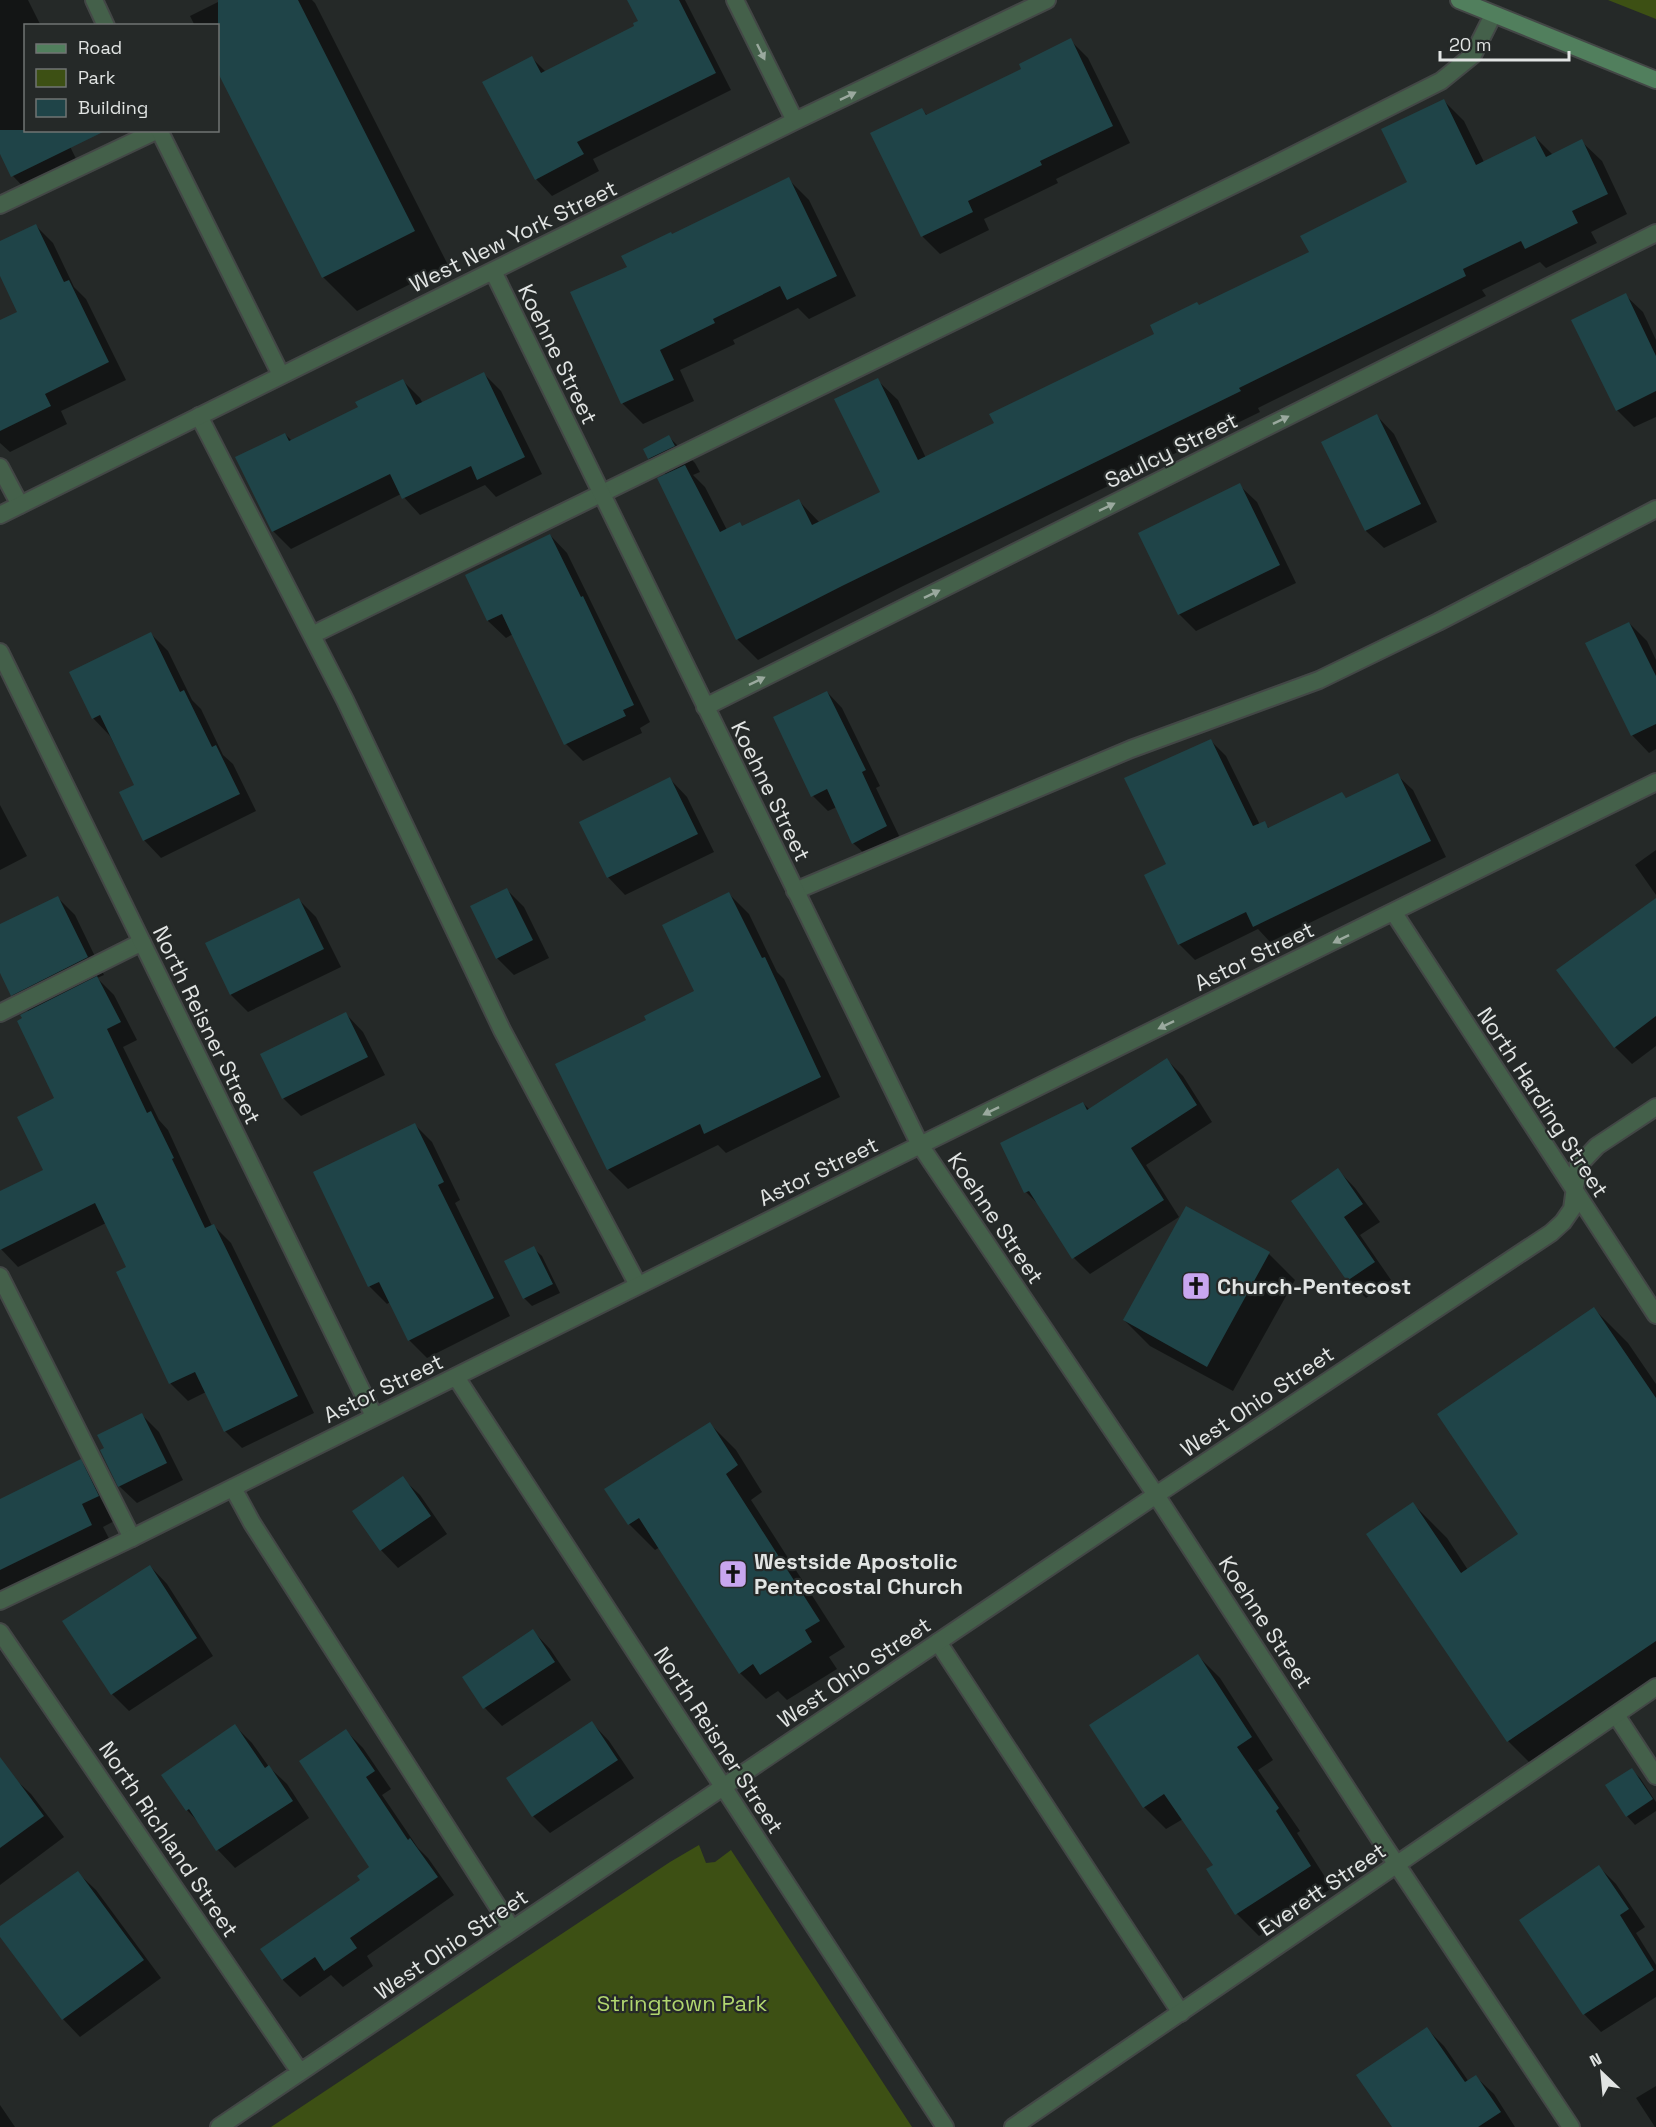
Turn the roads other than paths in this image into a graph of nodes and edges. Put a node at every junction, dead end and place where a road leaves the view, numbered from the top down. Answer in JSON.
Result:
{"nodes":[{"id":1,"x":93,"y":0,"type":"edge"},
{"id":2,"x":735,"y":0,"type":"edge"},
{"id":3,"x":1047,"y":0,"type":"edge"},
{"id":4,"x":1459,"y":0,"type":"edge"},
{"id":5,"x":1493,"y":15,"type":"junction"},
{"id":6,"x":105,"y":24,"type":"edge"},
{"id":7,"x":1656,"y":80,"type":"edge"},
{"id":8,"x":795,"y":121,"type":"junction"},
{"id":9,"x":154,"y":132,"type":"edge"},
{"id":10,"x":159,"y":132,"type":"edge"},
{"id":11,"x":0,"y":205,"type":"edge"},
{"id":12,"x":1656,"y":233,"type":"edge"},
{"id":13,"x":493,"y":271,"type":"junction"},
{"id":14,"x":281,"y":375,"type":"junction"},
{"id":15,"x":199,"y":416,"type":"junction"},
{"id":16,"x":0,"y":467,"type":"edge"},
{"id":17,"x":601,"y":494,"type":"junction"},
{"id":18,"x":20,"y":505,"type":"junction"},
{"id":19,"x":1656,"y":508,"type":"edge"},
{"id":20,"x":0,"y":514,"type":"edge"},
{"id":21,"x":312,"y":635,"type":"junction"},
{"id":22,"x":0,"y":652,"type":"edge"},
{"id":23,"x":705,"y":706,"type":"junction"},
{"id":24,"x":1656,"y":782,"type":"edge"},
{"id":25,"x":795,"y":891,"type":"junction"},
{"id":26,"x":1394,"y":913,"type":"junction"},
{"id":27,"x":141,"y":942,"type":"junction"},
{"id":28,"x":0,"y":1013,"type":"edge"},
{"id":29,"x":1656,"y":1107,"type":"edge"},
{"id":30,"x":920,"y":1145,"type":"junction"},
{"id":31,"x":1574,"y":1190,"type":"junction"},
{"id":32,"x":0,"y":1276,"type":"edge"},
{"id":33,"x":638,"y":1285,"type":"junction"},
{"id":34,"x":1656,"y":1315,"type":"edge"},
{"id":35,"x":456,"y":1377,"type":"junction"},
{"id":36,"x":374,"y":1416,"type":"junction"},
{"id":37,"x":233,"y":1488,"type":"junction"},
{"id":38,"x":1156,"y":1495,"type":"junction"},
{"id":39,"x":132,"y":1538,"type":"junction"},
{"id":40,"x":0,"y":1601,"type":"edge"},
{"id":41,"x":0,"y":1632,"type":"edge"},
{"id":42,"x":938,"y":1642,"type":"junction"},
{"id":43,"x":1656,"y":1687,"type":"edge"},
{"id":44,"x":1616,"y":1715,"type":"junction"},
{"id":45,"x":1656,"y":1776,"type":"edge"},
{"id":46,"x":724,"y":1787,"type":"junction"},
{"id":47,"x":1397,"y":1865,"type":"junction"},
{"id":48,"x":512,"y":1929,"type":"junction"},
{"id":49,"x":1181,"y":2013,"type":"junction"},
{"id":50,"x":300,"y":2072,"type":"junction"},
{"id":51,"x":219,"y":2127,"type":"edge"},
{"id":52,"x":945,"y":2127,"type":"edge"},
{"id":53,"x":1013,"y":2127,"type":"edge"},
{"id":54,"x":1571,"y":2127,"type":"edge"}],
"edges":[{"from":1,"to":6,"type":"street"},
{"from":2,"to":8,"type":"street","one_way":true},
{"from":8,"to":3,"type":"street","name":"West New York Street","one_way":true},
{"from":4,"to":5,"type":"main road"},
{"from":5,"to":7,"type":"main road"},
{"from":5,"to":17,"type":"street"},
{"from":8,"to":13,"type":"street","name":"West New York Street"},
{"from":9,"to":11,"type":"street"},
{"from":10,"to":14,"type":"street"},
{"from":23,"to":12,"type":"street","name":"Saulcy Street","one_way":true},
{"from":13,"to":14,"type":"street","name":"West New York Street"},
{"from":13,"to":17,"type":"street","name":"Koehne Street"},
{"from":14,"to":15,"type":"street","name":"West New York Street"},
{"from":15,"to":18,"type":"street","name":"West New York Street"},
{"from":15,"to":21,"type":"street"},
{"from":16,"to":18,"type":"street"},
{"from":17,"to":21,"type":"street"},
{"from":17,"to":23,"type":"street","name":"Koehne Street"},
{"from":18,"to":20,"type":"street","name":"West New York Street"},
{"from":19,"to":25,"type":"street"},
{"from":21,"to":33,"type":"street"},
{"from":22,"to":27,"type":"street","name":"North Reisner Street"},
{"from":23,"to":25,"type":"street","name":"Koehne Street"},
{"from":24,"to":26,"type":"street","name":"Astor Street"},
{"from":25,"to":30,"type":"street","name":"Koehne Street"},
{"from":26,"to":30,"type":"street","name":"Astor Street","one_way":true},
{"from":26,"to":31,"type":"street","name":"North Harding Street"},
{"from":27,"to":28,"type":"street"},
{"from":27,"to":36,"type":"street","name":"North Reisner Street"},
{"from":29,"to":31,"type":"street","name":"West Ohio Street"},
{"from":30,"to":33,"type":"street","name":"Astor Street"},
{"from":30,"to":38,"type":"street","name":"Koehne Street"},
{"from":31,"to":34,"type":"street","name":"North Harding Street"},
{"from":31,"to":38,"type":"street","name":"West Ohio Street"},
{"from":32,"to":39,"type":"street"},
{"from":33,"to":35,"type":"street","name":"Astor Street"},
{"from":35,"to":36,"type":"street","name":"Astor Street"},
{"from":35,"to":46,"type":"street","name":"North Reisner Street"},
{"from":36,"to":37,"type":"street","name":"Astor Street"},
{"from":37,"to":39,"type":"street","name":"Astor Street"},
{"from":37,"to":48,"type":"street"},
{"from":38,"to":42,"type":"street","name":"West Ohio Street"},
{"from":38,"to":47,"type":"street","name":"Koehne Street"},
{"from":39,"to":40,"type":"street","name":"Astor Street"},
{"from":41,"to":50,"type":"street","name":"North Richland Street"},
{"from":42,"to":46,"type":"street","name":"West Ohio Street"},
{"from":42,"to":49,"type":"street"},
{"from":43,"to":44,"type":"street","name":"Everett Street"},
{"from":44,"to":45,"type":"street"},
{"from":44,"to":47,"type":"street","name":"Everett Street"},
{"from":46,"to":48,"type":"street","name":"West Ohio Street"},
{"from":46,"to":52,"type":"street","name":"North Reisner Street"},
{"from":47,"to":49,"type":"street","name":"Everett Street"},
{"from":47,"to":54,"type":"street","name":"Koehne Street"},
{"from":48,"to":50,"type":"street","name":"West Ohio Street"},
{"from":49,"to":53,"type":"street","name":"Everett Street"},
{"from":50,"to":51,"type":"street","name":"West Ohio Street"}]}
